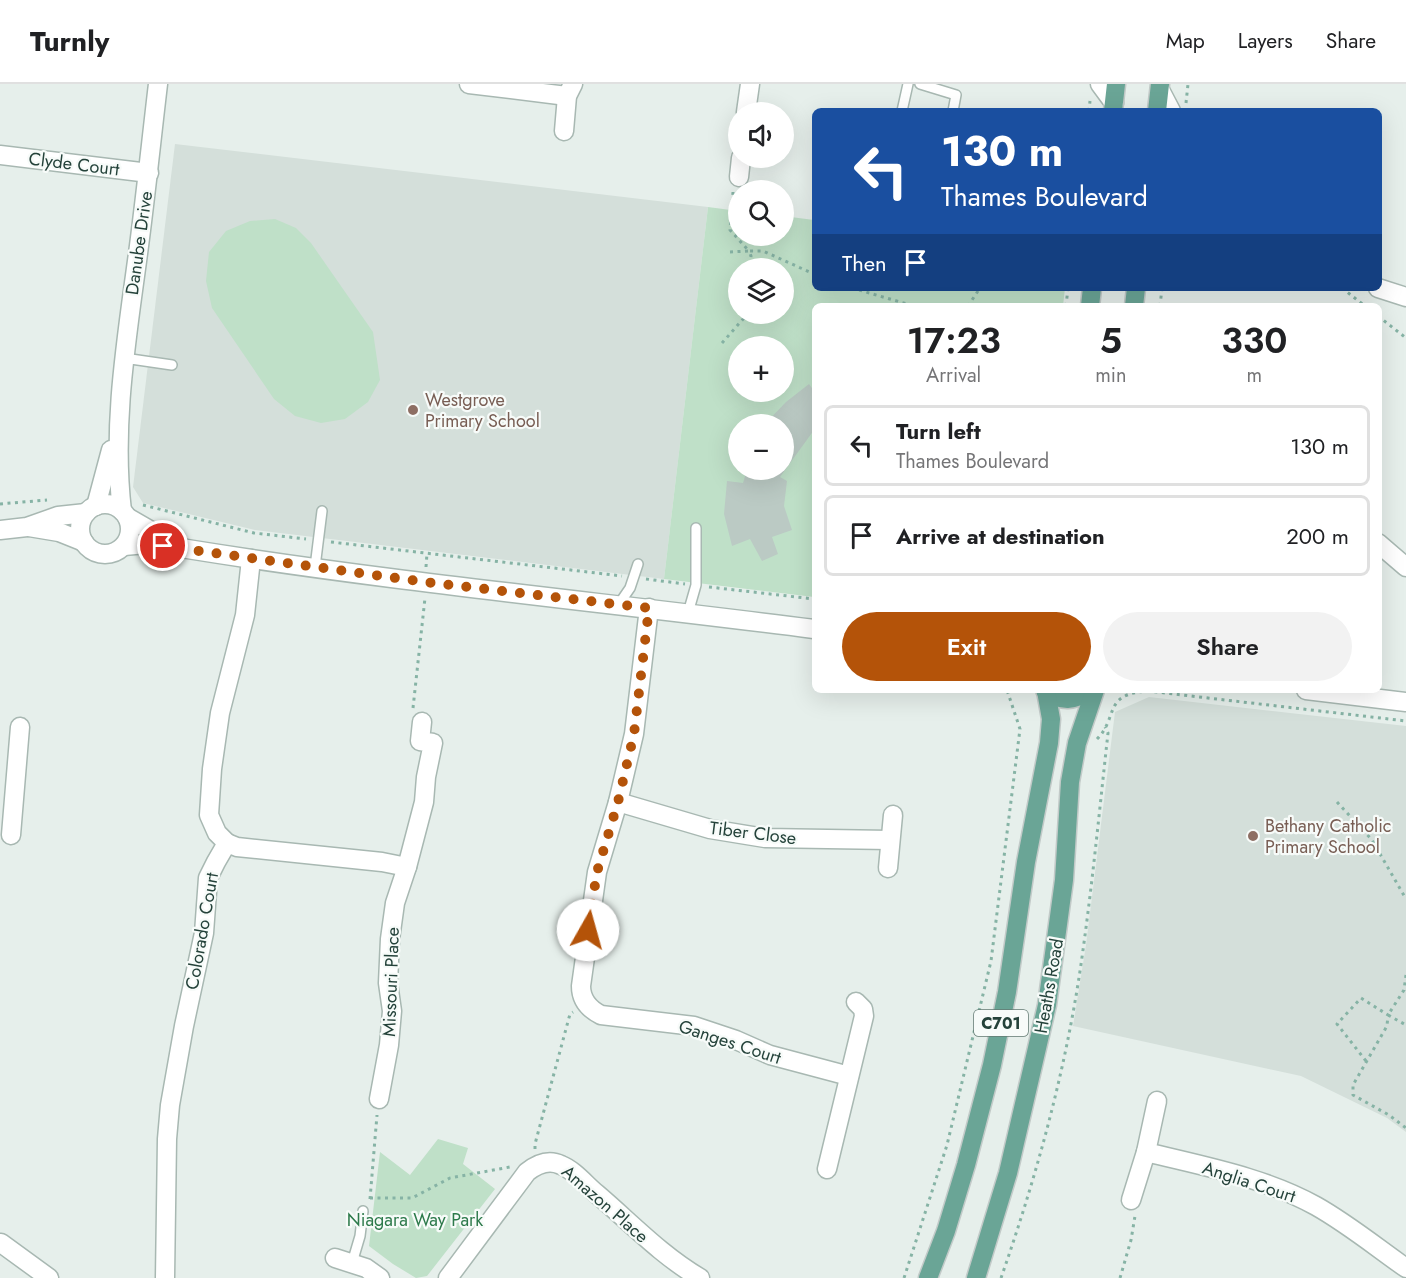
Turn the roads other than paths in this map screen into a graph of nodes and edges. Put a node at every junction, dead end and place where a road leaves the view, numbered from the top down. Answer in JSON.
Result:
{"nodes":[{"id":1,"x":158,"y":84,"type":"edge"},
{"id":2,"x":469,"y":84,"type":"edge"},
{"id":3,"x":750,"y":84,"type":"edge"},
{"id":4,"x":908,"y":84,"type":"edge"},
{"id":5,"x":920,"y":84,"type":"edge"},
{"id":6,"x":1100,"y":84,"type":"edge"},
{"id":7,"x":1116,"y":84,"type":"edge"},
{"id":8,"x":1160,"y":87,"type":"edge"},
{"id":9,"x":570,"y":90,"type":"edge"},
{"id":10,"x":748,"y":102,"type":"edge"},
{"id":11,"x":1113,"y":107,"type":"edge"},
{"id":12,"x":903,"y":108,"type":"edge"},
{"id":13,"x":954,"y":108,"type":"edge"},
{"id":14,"x":1157,"y":108,"type":"edge"},
{"id":15,"x":1176,"y":108,"type":"edge"},
{"id":16,"x":564,"y":131,"type":"dead end"},
{"id":17,"x":0,"y":155,"type":"edge"},
{"id":18,"x":740,"y":168,"type":"edge"},
{"id":19,"x":149,"y":173,"type":"junction"},
{"id":20,"x":739,"y":177,"type":"road end"},
{"id":21,"x":1382,"y":289,"type":"edge"},
{"id":22,"x":1406,"y":297,"type":"edge"},
{"id":23,"x":123,"y":358,"type":"junction"},
{"id":24,"x":172,"y":365,"type":"dead end"},
{"id":25,"x":121,"y":401,"type":"junction"},
{"id":26,"x":91,"y":509,"type":"junction"},
{"id":27,"x":322,"y":511,"type":"dead end"},
{"id":28,"x":125,"y":514,"type":"junction"},
{"id":29,"x":27,"y":527,"type":"junction"},
{"id":30,"x":696,"y":528,"type":"dead end"},
{"id":31,"x":0,"y":530,"type":"edge"},
{"id":32,"x":84,"y":542,"type":"junction"},
{"id":33,"x":124,"y":546,"type":"junction"},
{"id":34,"x":1382,"y":546,"type":"edge"},
{"id":35,"x":181,"y":548,"type":"junction"},
{"id":36,"x":251,"y":559,"type":"junction"},
{"id":37,"x":638,"y":564,"type":"dead end"},
{"id":38,"x":315,"y":567,"type":"junction"},
{"id":39,"x":1406,"y":567,"type":"edge"},
{"id":40,"x":619,"y":604,"type":"junction"},
{"id":41,"x":649,"y":608,"type":"junction"},
{"id":42,"x":688,"y":613,"type":"junction"},
{"id":43,"x":812,"y":629,"type":"edge"},
{"id":44,"x":1045,"y":693,"type":"edge"},
{"id":45,"x":1049,"y":693,"type":"edge"},
{"id":46,"x":1087,"y":693,"type":"edge"},
{"id":47,"x":1092,"y":693,"type":"edge"},
{"id":48,"x":1331,"y":693,"type":"edge"},
{"id":49,"x":1406,"y":702,"type":"edge"},
{"id":50,"x":422,"y":722,"type":"dead end"},
{"id":51,"x":20,"y":727,"type":"dead end"},
{"id":52,"x":8,"y":757,"type":"edge"},
{"id":53,"x":618,"y":802,"type":"junction"},
{"id":54,"x":893,"y":815,"type":"dead end"},
{"id":55,"x":10,"y":835,"type":"edge"},
{"id":56,"x":890,"y":840,"type":"junction"},
{"id":57,"x":227,"y":843,"type":"junction"},
{"id":58,"x":407,"y":867,"type":"junction"},
{"id":59,"x":888,"y":868,"type":"dead end"},
{"id":60,"x":856,"y":1002,"type":"dead end"},
{"id":61,"x":849,"y":1076,"type":"junction"},
{"id":62,"x":1157,"y":1101,"type":"dead end"},
{"id":63,"x":380,"y":1103,"type":"road end"},
{"id":64,"x":1146,"y":1152,"type":"junction"},
{"id":65,"x":827,"y":1170,"type":"dead end"},
{"id":66,"x":1131,"y":1200,"type":"road end"},
{"id":67,"x":363,"y":1211,"type":"road end"},
{"id":68,"x":1,"y":1243,"type":"edge"},
{"id":69,"x":344,"y":1261,"type":"joint"},
{"id":70,"x":1406,"y":1268,"type":"edge"},
{"id":71,"x":49,"y":1278,"type":"edge"},
{"id":72,"x":165,"y":1278,"type":"edge"},
{"id":73,"x":380,"y":1278,"type":"edge"},
{"id":74,"x":447,"y":1278,"type":"edge"},
{"id":75,"x":700,"y":1278,"type":"edge"},
{"id":76,"x":928,"y":1278,"type":"edge"},
{"id":77,"x":976,"y":1278,"type":"edge"}],
"edges":[{"from":1,"to":19,"type":"street","name":"Danube Drive"},
{"from":2,"to":9,"type":"street"},
{"from":3,"to":10,"type":"street"},
{"from":4,"to":12,"type":"lane"},
{"from":5,"to":13,"type":"lane"},
{"from":6,"to":11,"type":"street"},
{"from":7,"to":11,"type":"main road"},
{"from":8,"to":14,"type":"main road"},
{"from":8,"to":15,"type":"street"},
{"from":9,"to":16,"type":"street"},
{"from":17,"to":19,"type":"street","name":"Clyde Court"},
{"from":18,"to":20,"type":"street"},
{"from":19,"to":23,"type":"street","name":"Danube Drive"},
{"from":21,"to":22,"type":"street"},
{"from":23,"to":24,"type":"lane"},
{"from":23,"to":25,"type":"street","name":"Danube Drive"},
{"from":25,"to":26,"type":"street","name":"Danube Drive"},
{"from":25,"to":28,"type":"street","name":"Danube Drive"},
{"from":26,"to":28,"type":"street"},
{"from":26,"to":29,"type":"street"},
{"from":26,"to":32,"type":"street"},
{"from":27,"to":38,"type":"lane"},
{"from":28,"to":33,"type":"street"},
{"from":28,"to":35,"type":"street"},
{"from":29,"to":31,"type":"street"},
{"from":29,"to":32,"type":"street"},
{"from":30,"to":42,"type":"lane"},
{"from":32,"to":33,"type":"street"},
{"from":33,"to":35,"type":"street"},
{"from":34,"to":39,"type":"street"},
{"from":35,"to":36,"type":"street"},
{"from":36,"to":38,"type":"street"},
{"from":36,"to":57,"type":"street"},
{"from":37,"to":40,"type":"lane"},
{"from":38,"to":40,"type":"street"},
{"from":40,"to":41,"type":"street"},
{"from":41,"to":42,"type":"street"},
{"from":41,"to":53,"type":"street"},
{"from":42,"to":43,"type":"street"},
{"from":44,"to":76,"type":"main road","number":"C701"},
{"from":45,"to":46,"type":"main road","number":"C701"},
{"from":47,"to":77,"type":"main road","name":"Heaths Road","number":"C701"},
{"from":48,"to":49,"type":"street"},
{"from":50,"to":58,"type":"street","name":"Missouri Place"},
{"from":51,"to":52,"type":"street"},
{"from":52,"to":55,"type":"street"},
{"from":53,"to":56,"type":"street","name":"Tiber Close"},
{"from":53,"to":61,"type":"street","name":"Ganges Court"},
{"from":54,"to":56,"type":"street"},
{"from":56,"to":59,"type":"street"},
{"from":57,"to":58,"type":"street"},
{"from":57,"to":72,"type":"street","name":"Colorado Court"},
{"from":58,"to":63,"type":"street","name":"Missouri Place"},
{"from":60,"to":61,"type":"street"},
{"from":61,"to":65,"type":"street"},
{"from":62,"to":64,"type":"street"},
{"from":64,"to":66,"type":"street"},
{"from":64,"to":70,"type":"street","name":"Anglia Court"},
{"from":67,"to":69,"type":"lane"},
{"from":68,"to":71,"type":"street"},
{"from":69,"to":73,"type":"street"},
{"from":74,"to":75,"type":"street","name":"Amazon Place"}]}
